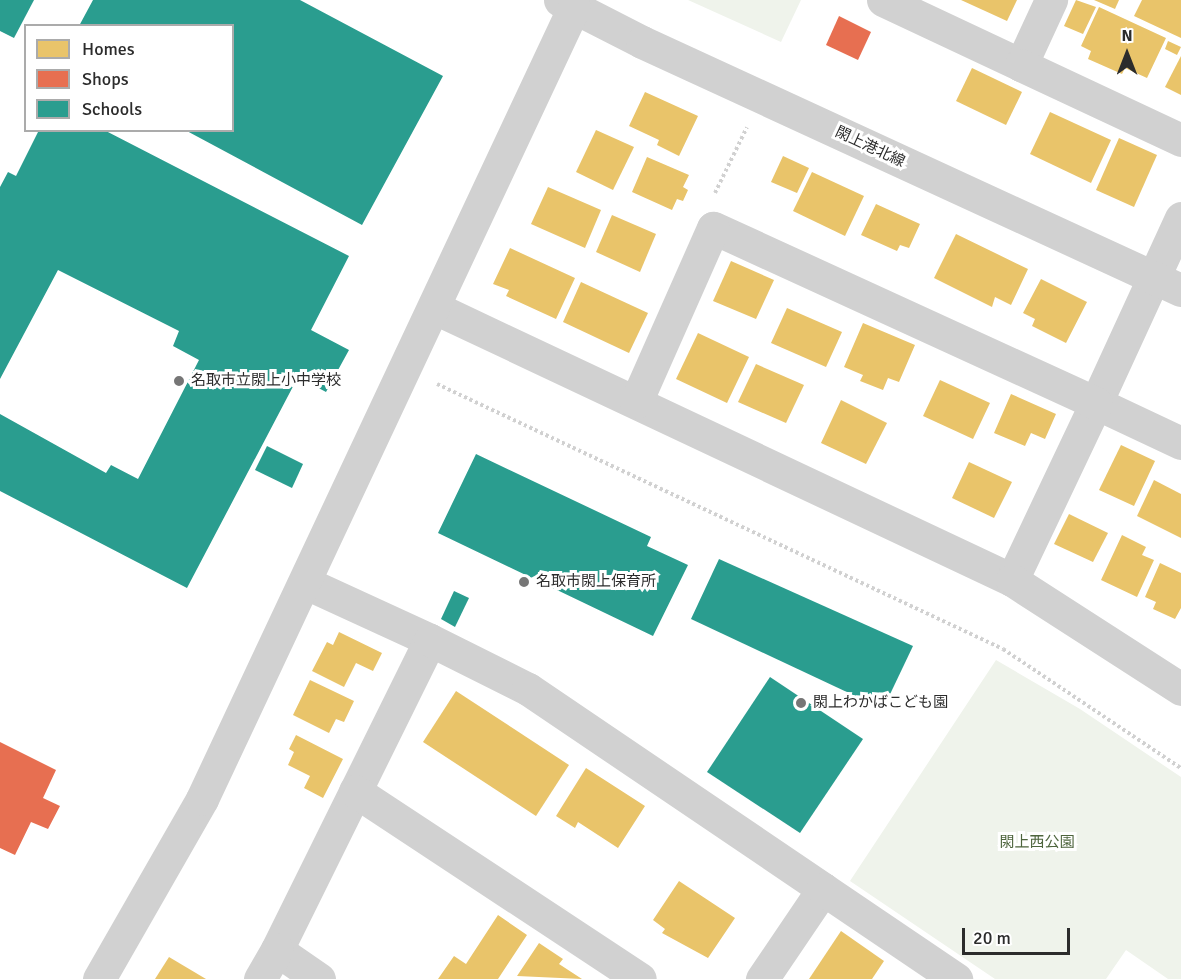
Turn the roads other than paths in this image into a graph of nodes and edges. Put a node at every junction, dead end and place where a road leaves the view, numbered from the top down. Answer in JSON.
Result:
{"nodes":[{"id":1,"x":883,"y":0,"type":"edge"},
{"id":2,"x":1052,"y":0,"type":"edge"},
{"id":3,"x":570,"y":2,"type":"edge"},
{"id":4,"x":1021,"y":65,"type":"junction"},
{"id":5,"x":1181,"y":140,"type":"edge"},
{"id":6,"x":1181,"y":218,"type":"edge"},
{"id":7,"x":1167,"y":284,"type":"edge"},
{"id":8,"x":435,"y":308,"type":"junction"},
{"id":9,"x":636,"y":402,"type":"junction"},
{"id":10,"x":1096,"y":403,"type":"junction"},
{"id":11,"x":1181,"y":442,"type":"edge"},
{"id":12,"x":1012,"y":580,"type":"junction"},
{"id":13,"x":306,"y":583,"type":"junction"},
{"id":14,"x":430,"y":640,"type":"junction"},
{"id":15,"x":1181,"y":689,"type":"edge"},
{"id":16,"x":355,"y":792,"type":"junction"},
{"id":17,"x":823,"y":889,"type":"junction"},
{"id":18,"x":277,"y":950,"type":"junction"},
{"id":19,"x":99,"y":979,"type":"edge"},
{"id":20,"x":260,"y":979,"type":"edge"},
{"id":21,"x":319,"y":979,"type":"edge"},
{"id":22,"x":640,"y":979,"type":"edge"},
{"id":23,"x":762,"y":979,"type":"edge"},
{"id":24,"x":957,"y":979,"type":"edge"}],
"edges":[{"from":1,"to":4,"type":"street"},
{"from":2,"to":4,"type":"street"},
{"from":3,"to":7,"type":"street","name":"閖上港北線"},
{"from":3,"to":8,"type":"street"},
{"from":4,"to":5,"type":"street"},
{"from":6,"to":7,"type":"street"},
{"from":7,"to":10,"type":"street"},
{"from":8,"to":9,"type":"street"},
{"from":8,"to":13,"type":"street"},
{"from":9,"to":10,"type":"street"},
{"from":9,"to":12,"type":"street"},
{"from":10,"to":11,"type":"street"},
{"from":10,"to":12,"type":"street"},
{"from":12,"to":15,"type":"street"},
{"from":13,"to":14,"type":"street"},
{"from":13,"to":19,"type":"street"},
{"from":14,"to":16,"type":"street"},
{"from":14,"to":17,"type":"street"},
{"from":16,"to":18,"type":"street"},
{"from":16,"to":22,"type":"street"},
{"from":17,"to":23,"type":"street"},
{"from":17,"to":24,"type":"street"},
{"from":18,"to":20,"type":"street"},
{"from":18,"to":21,"type":"street"}]}
